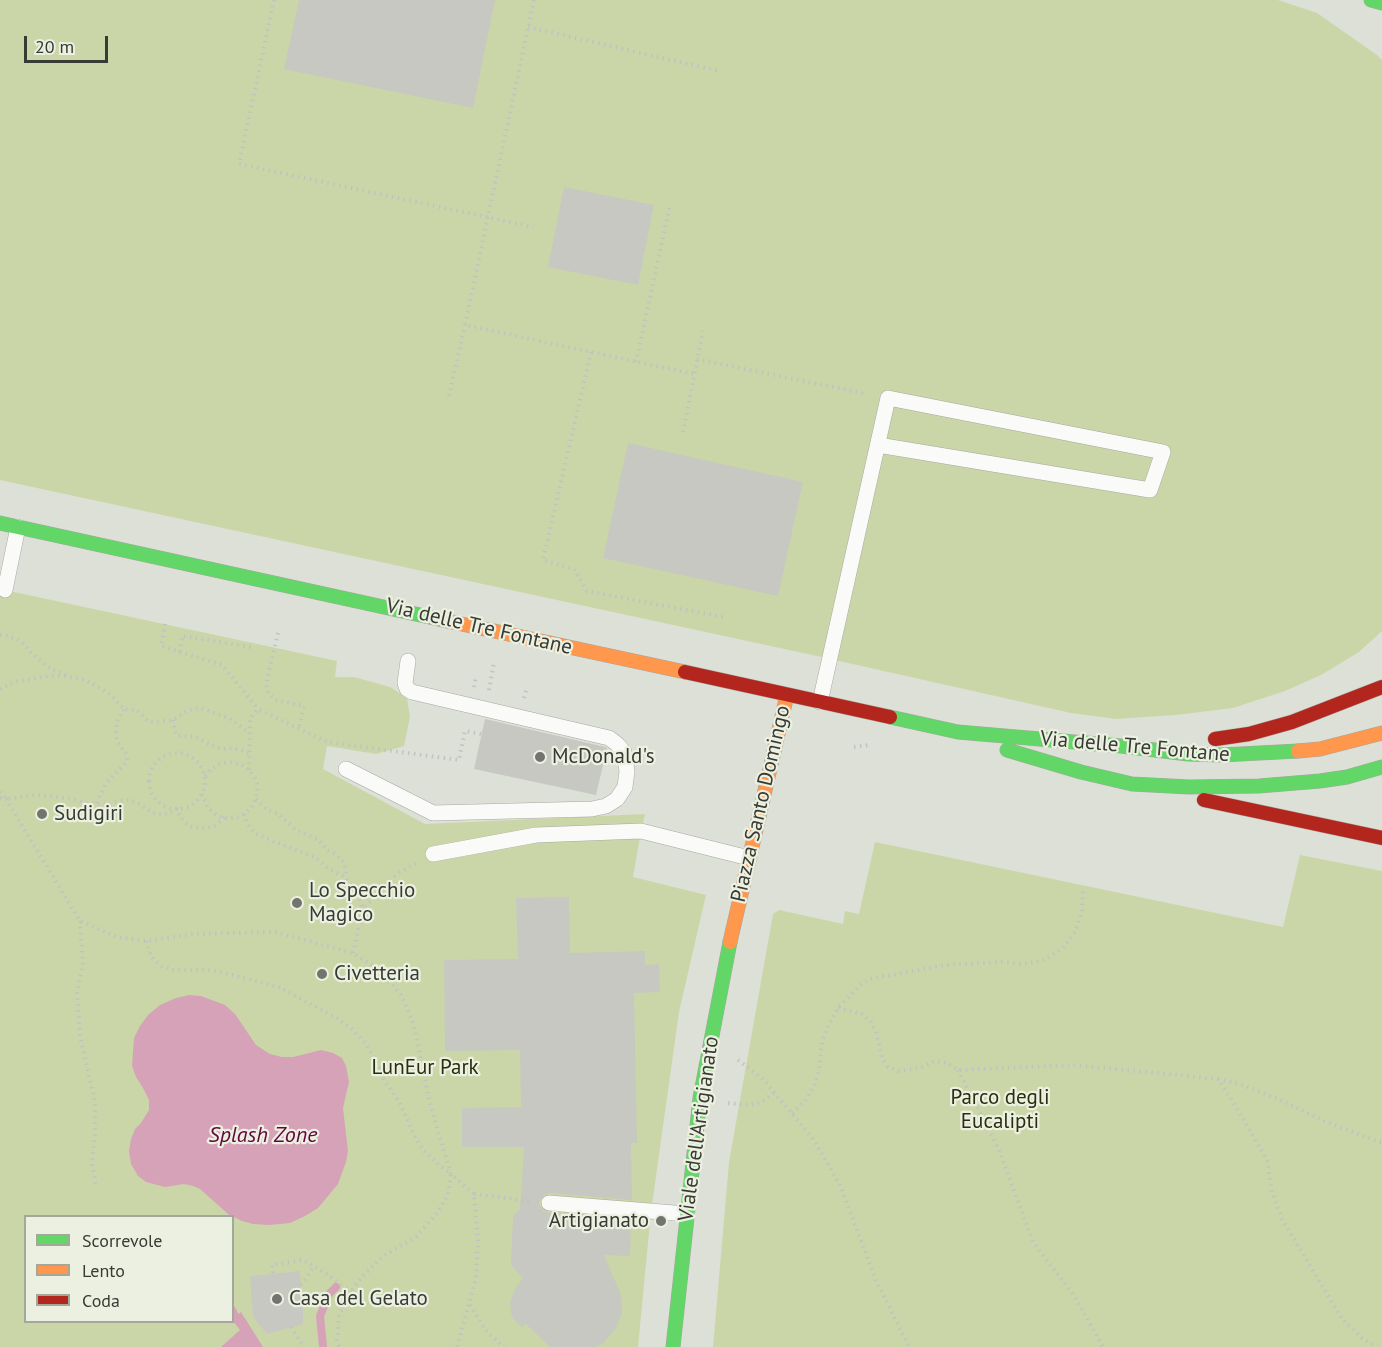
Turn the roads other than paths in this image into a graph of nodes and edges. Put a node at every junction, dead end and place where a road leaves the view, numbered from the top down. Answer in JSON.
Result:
{"nodes":[{"id":1,"x":1371,"y":0,"type":"edge"},
{"id":2,"x":1382,"y":3,"type":"edge"},
{"id":3,"x":878,"y":445,"type":"junction"},
{"id":4,"x":0,"y":523,"type":"edge"},
{"id":5,"x":18,"y":527,"type":"junction"},
{"id":6,"x":14,"y":547,"type":"junction"},
{"id":7,"x":0,"y":563,"type":"edge"},
{"id":8,"x":5,"y":590,"type":"dead end"},
{"id":9,"x":408,"y":661,"type":"dead end"},
{"id":10,"x":1382,"y":687,"type":"edge"},
{"id":11,"x":787,"y":695,"type":"junction"},
{"id":12,"x":820,"y":702,"type":"junction"},
{"id":13,"x":958,"y":732,"type":"junction"},
{"id":14,"x":1382,"y":733,"type":"edge"},
{"id":15,"x":1121,"y":746,"type":"junction"},
{"id":16,"x":1382,"y":767,"type":"edge"},
{"id":17,"x":346,"y":769,"type":"dead end"},
{"id":18,"x":1132,"y":784,"type":"junction"},
{"id":19,"x":1382,"y":838,"type":"edge"},
{"id":20,"x":433,"y":854,"type":"road end"},
{"id":21,"x":749,"y":858,"type":"junction"},
{"id":22,"x":736,"y":913,"type":"joint"},
{"id":23,"x":549,"y":1203,"type":"road end"},
{"id":24,"x":687,"y":1214,"type":"junction"},
{"id":25,"x":673,"y":1347,"type":"edge"}],
"edges":[{"from":1,"to":2,"type":"main road"},
{"from":3,"to":3,"type":"lane"},
{"from":3,"to":12,"type":"lane"},
{"from":4,"to":5,"type":"main road","name":"Via delle Tre Fontane"},
{"from":5,"to":6,"type":"lane"},
{"from":5,"to":11,"type":"main road","name":"Via delle Tre Fontane"},
{"from":6,"to":7,"type":"lane"},
{"from":6,"to":8,"type":"lane"},
{"from":9,"to":17,"type":"lane"},
{"from":10,"to":15,"type":"main road"},
{"from":11,"to":12,"type":"main road","name":"Via delle Tre Fontane"},
{"from":11,"to":21,"type":"main road","name":"Piazza Santo Domingo"},
{"from":12,"to":13,"type":"main road","name":"Via delle Tre Fontane"},
{"from":13,"to":15,"type":"main road","name":"Via delle Tre Fontane"},
{"from":13,"to":18,"type":"main road","name":"Via delle Tre Fontane"},
{"from":14,"to":15,"type":"main road","name":"Via delle Tre Fontane"},
{"from":16,"to":18,"type":"main road","name":"Via delle Tre Fontane"},
{"from":18,"to":19,"type":"main road"},
{"from":20,"to":21,"type":"lane"},
{"from":21,"to":22,"type":"main road","name":"Piazza Santo Domingo"},
{"from":22,"to":24,"type":"main road","name":"Viale dell'Artigianato"},
{"from":23,"to":24,"type":"lane"},
{"from":24,"to":25,"type":"main road","name":"Viale dell'Artigianato"}]}
